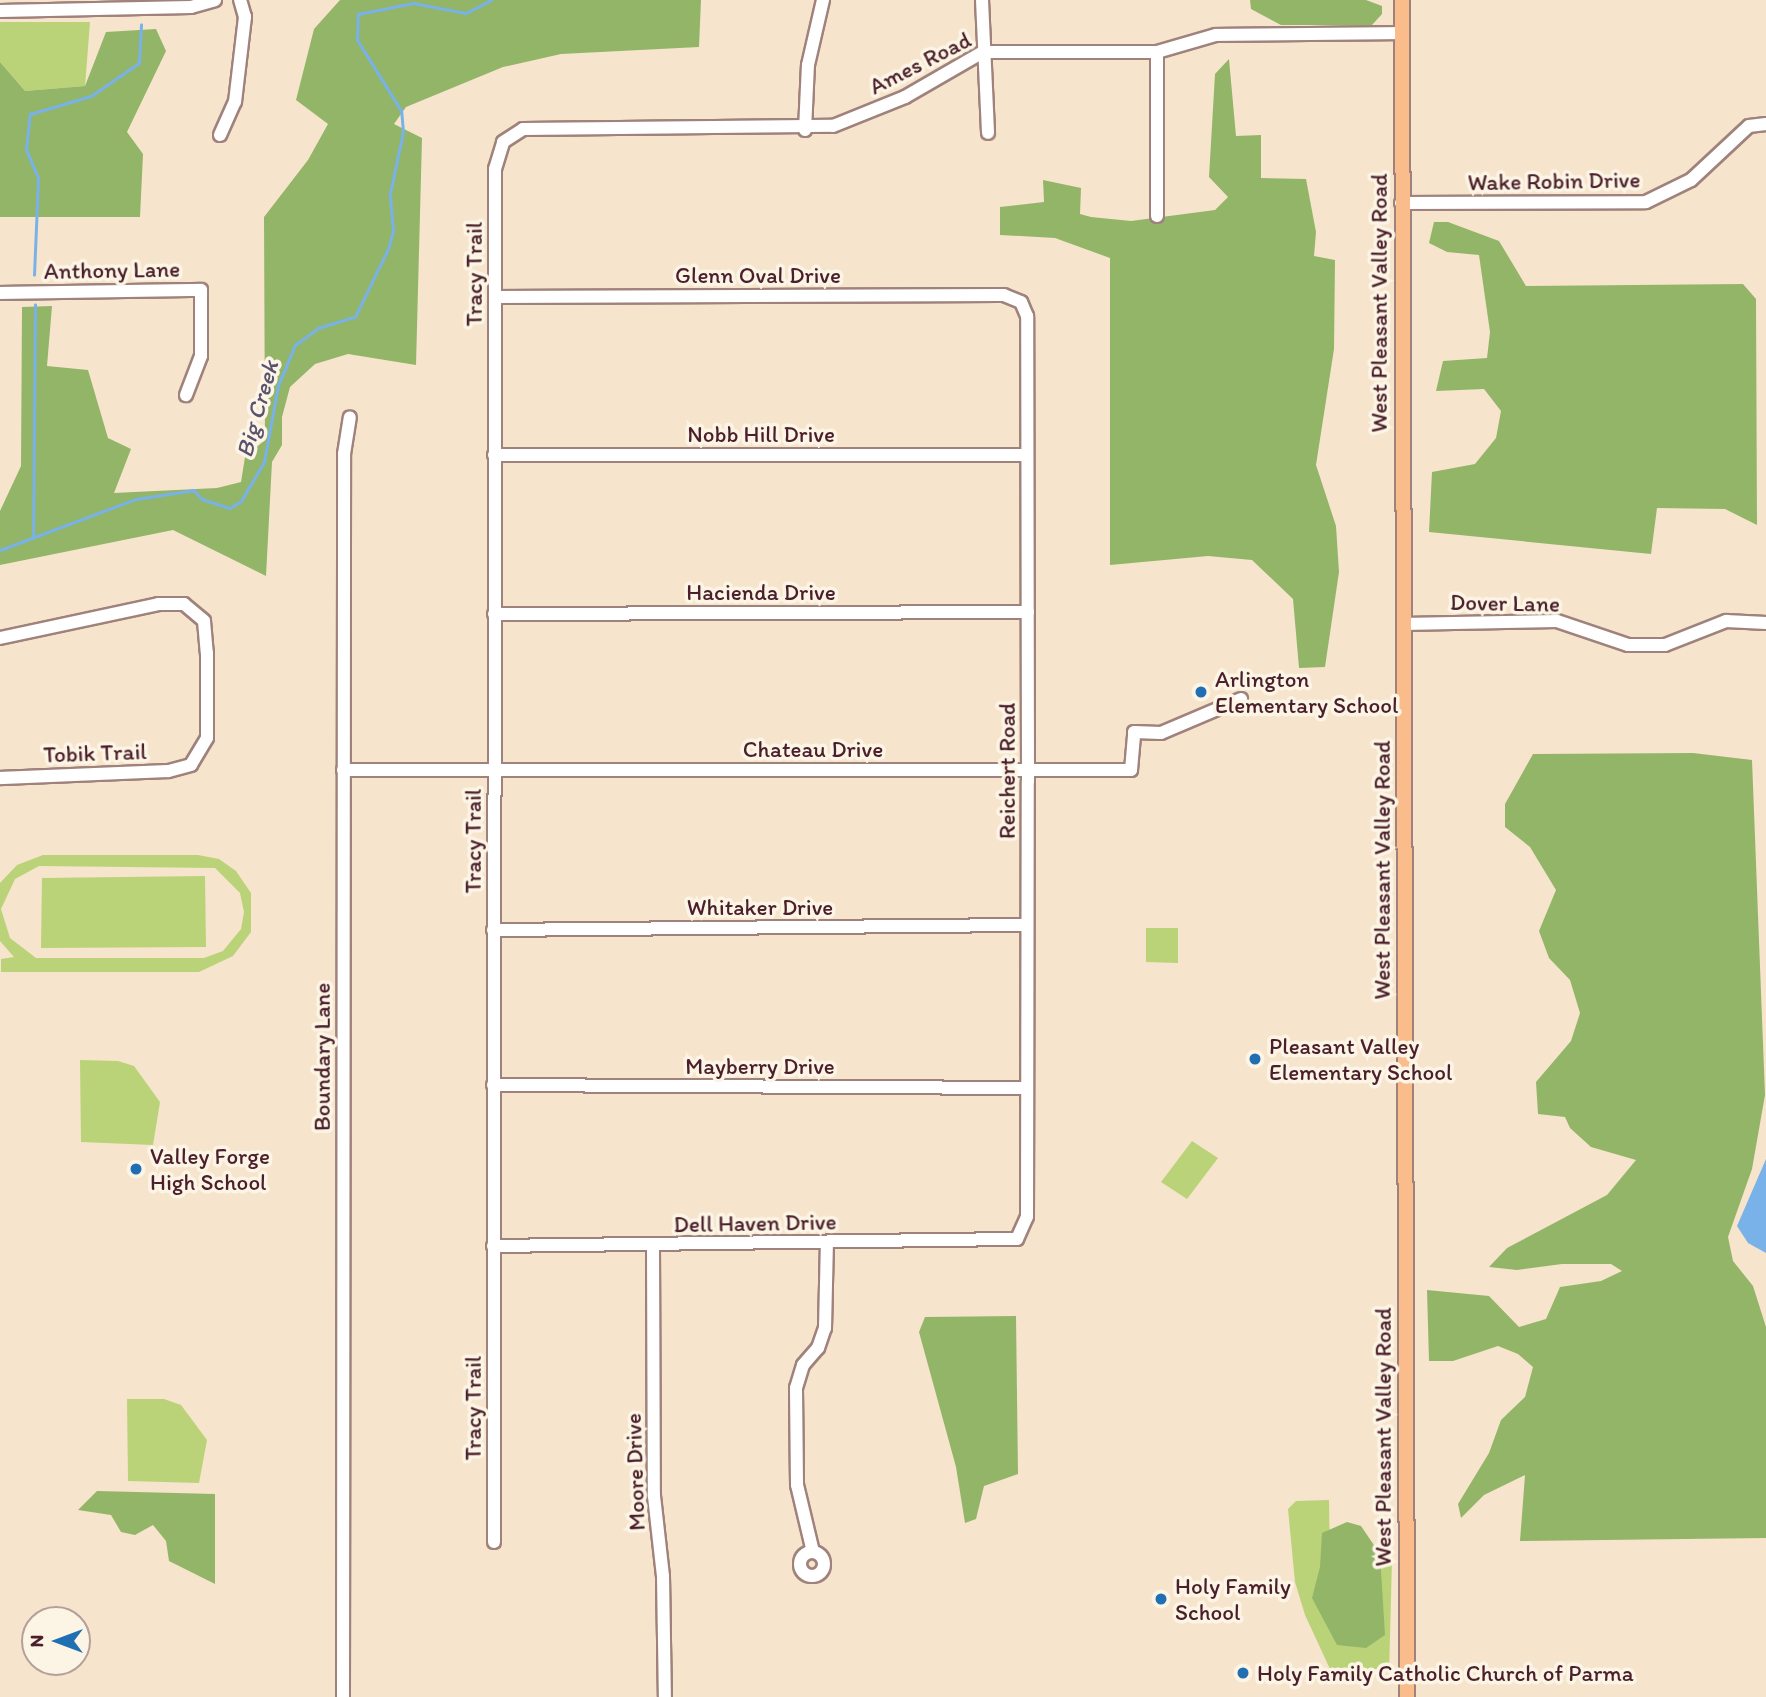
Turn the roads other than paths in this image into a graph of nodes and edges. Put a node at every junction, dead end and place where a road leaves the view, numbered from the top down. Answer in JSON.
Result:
{"nodes":[{"id":1,"x":215,"y":0,"type":"edge"},
{"id":2,"x":240,"y":0,"type":"edge"},
{"id":3,"x":822,"y":0,"type":"edge"},
{"id":4,"x":982,"y":0,"type":"edge"},
{"id":5,"x":1402,"y":0,"type":"edge"},
{"id":6,"x":62,"y":6,"type":"edge"},
{"id":7,"x":0,"y":11,"type":"edge"},
{"id":8,"x":1402,"y":33,"type":"junction"},
{"id":9,"x":983,"y":52,"type":"junction"},
{"id":10,"x":1157,"y":52,"type":"junction"},
{"id":11,"x":1766,"y":124,"type":"edge"},
{"id":12,"x":805,"y":130,"type":"junction"},
{"id":13,"x":988,"y":133,"type":"dead end"},
{"id":14,"x":220,"y":135,"type":"dead end"},
{"id":15,"x":503,"y":142,"type":"joint"},
{"id":16,"x":1401,"y":203,"type":"junction"},
{"id":17,"x":1157,"y":216,"type":"dead end"},
{"id":18,"x":0,"y":293,"type":"edge"},
{"id":19,"x":495,"y":297,"type":"junction"},
{"id":20,"x":1021,"y":302,"type":"joint"},
{"id":21,"x":186,"y":395,"type":"dead end"},
{"id":22,"x":350,"y":417,"type":"dead end"},
{"id":23,"x":494,"y":455,"type":"junction"},
{"id":24,"x":1027,"y":455,"type":"junction"},
{"id":25,"x":1028,"y":612,"type":"junction"},
{"id":26,"x":494,"y":614,"type":"junction"},
{"id":27,"x":1766,"y":623,"type":"edge"},
{"id":28,"x":1404,"y":624,"type":"junction"},
{"id":29,"x":0,"y":638,"type":"edge"},
{"id":30,"x":1241,"y":699,"type":"dead end"},
{"id":31,"x":342,"y":770,"type":"junction"},
{"id":32,"x":494,"y":770,"type":"junction"},
{"id":33,"x":1028,"y":771,"type":"junction"},
{"id":34,"x":0,"y":778,"type":"edge"},
{"id":35,"x":1027,"y":925,"type":"junction"},
{"id":36,"x":493,"y":930,"type":"junction"},
{"id":37,"x":493,"y":1085,"type":"junction"},
{"id":38,"x":1027,"y":1088,"type":"junction"},
{"id":39,"x":1017,"y":1239,"type":"joint"},
{"id":40,"x":827,"y":1242,"type":"junction"},
{"id":41,"x":494,"y":1246,"type":"junction"},
{"id":42,"x":653,"y":1246,"type":"junction"},
{"id":43,"x":494,"y":1542,"type":"dead end"},
{"id":44,"x":813,"y":1552,"type":"dead end"},
{"id":45,"x":344,"y":1697,"type":"edge"},
{"id":46,"x":665,"y":1697,"type":"edge"},
{"id":47,"x":1407,"y":1697,"type":"edge"}],
"edges":[{"from":1,"to":6,"type":"street"},
{"from":2,"to":14,"type":"street"},
{"from":3,"to":12,"type":"street"},
{"from":4,"to":9,"type":"street"},
{"from":5,"to":8,"type":"main road","name":"West Pleasant Valley Road"},
{"from":6,"to":7,"type":"street"},
{"from":8,"to":10,"type":"street","name":"Ames Road"},
{"from":8,"to":16,"type":"main road","name":"West Pleasant Valley Road"},
{"from":9,"to":10,"type":"street","name":"Ames Road"},
{"from":9,"to":12,"type":"street","name":"Ames Road"},
{"from":9,"to":13,"type":"street"},
{"from":10,"to":17,"type":"street"},
{"from":11,"to":16,"type":"street","name":"Wake Robin Drive"},
{"from":12,"to":15,"type":"street","name":"Ames Road"},
{"from":15,"to":19,"type":"street","name":"Tracy Trail"},
{"from":16,"to":28,"type":"main road","name":"West Pleasant Valley Road"},
{"from":18,"to":21,"type":"street","name":"Anthony Lane"},
{"from":19,"to":20,"type":"street","name":"Glenn Oval Drive"},
{"from":19,"to":23,"type":"street","name":"Tracy Trail"},
{"from":20,"to":24,"type":"street","name":"Reichert Road"},
{"from":22,"to":31,"type":"street","name":"Boundary Lane"},
{"from":23,"to":24,"type":"street","name":"Nobb Hill Drive"},
{"from":23,"to":26,"type":"street","name":"Tracy Trail"},
{"from":24,"to":25,"type":"street","name":"Reichert Road"},
{"from":25,"to":26,"type":"street","name":"Hacienda Drive"},
{"from":25,"to":33,"type":"street","name":"Reichert Road"},
{"from":26,"to":32,"type":"street","name":"Tracy Trail"},
{"from":27,"to":28,"type":"street","name":"Dover Lane"},
{"from":28,"to":47,"type":"main road","name":"West Pleasant Valley Road"},
{"from":29,"to":34,"type":"street","name":"Tobik Trail"},
{"from":30,"to":33,"type":"street","name":"Chateau Drive"},
{"from":31,"to":32,"type":"street","name":"Chateau Drive"},
{"from":31,"to":45,"type":"street","name":"Boundary Lane"},
{"from":32,"to":33,"type":"street","name":"Chateau Drive"},
{"from":32,"to":36,"type":"street","name":"Tracy Trail"},
{"from":33,"to":35,"type":"street","name":"Reichert Road"},
{"from":35,"to":36,"type":"street","name":"Whitaker Drive"},
{"from":35,"to":38,"type":"street","name":"Reichert Road"},
{"from":36,"to":37,"type":"street","name":"Tracy Trail"},
{"from":37,"to":38,"type":"street","name":"Mayberry Drive"},
{"from":37,"to":41,"type":"street","name":"Tracy Trail"},
{"from":38,"to":39,"type":"street","name":"Reichert Road"},
{"from":39,"to":40,"type":"street","name":"Dell Haven Drive"},
{"from":40,"to":42,"type":"street","name":"Dell Haven Drive"},
{"from":40,"to":44,"type":"street"},
{"from":41,"to":42,"type":"street","name":"Dell Haven Drive"},
{"from":41,"to":43,"type":"street","name":"Tracy Trail"},
{"from":42,"to":46,"type":"street","name":"Moore Drive"}]}
